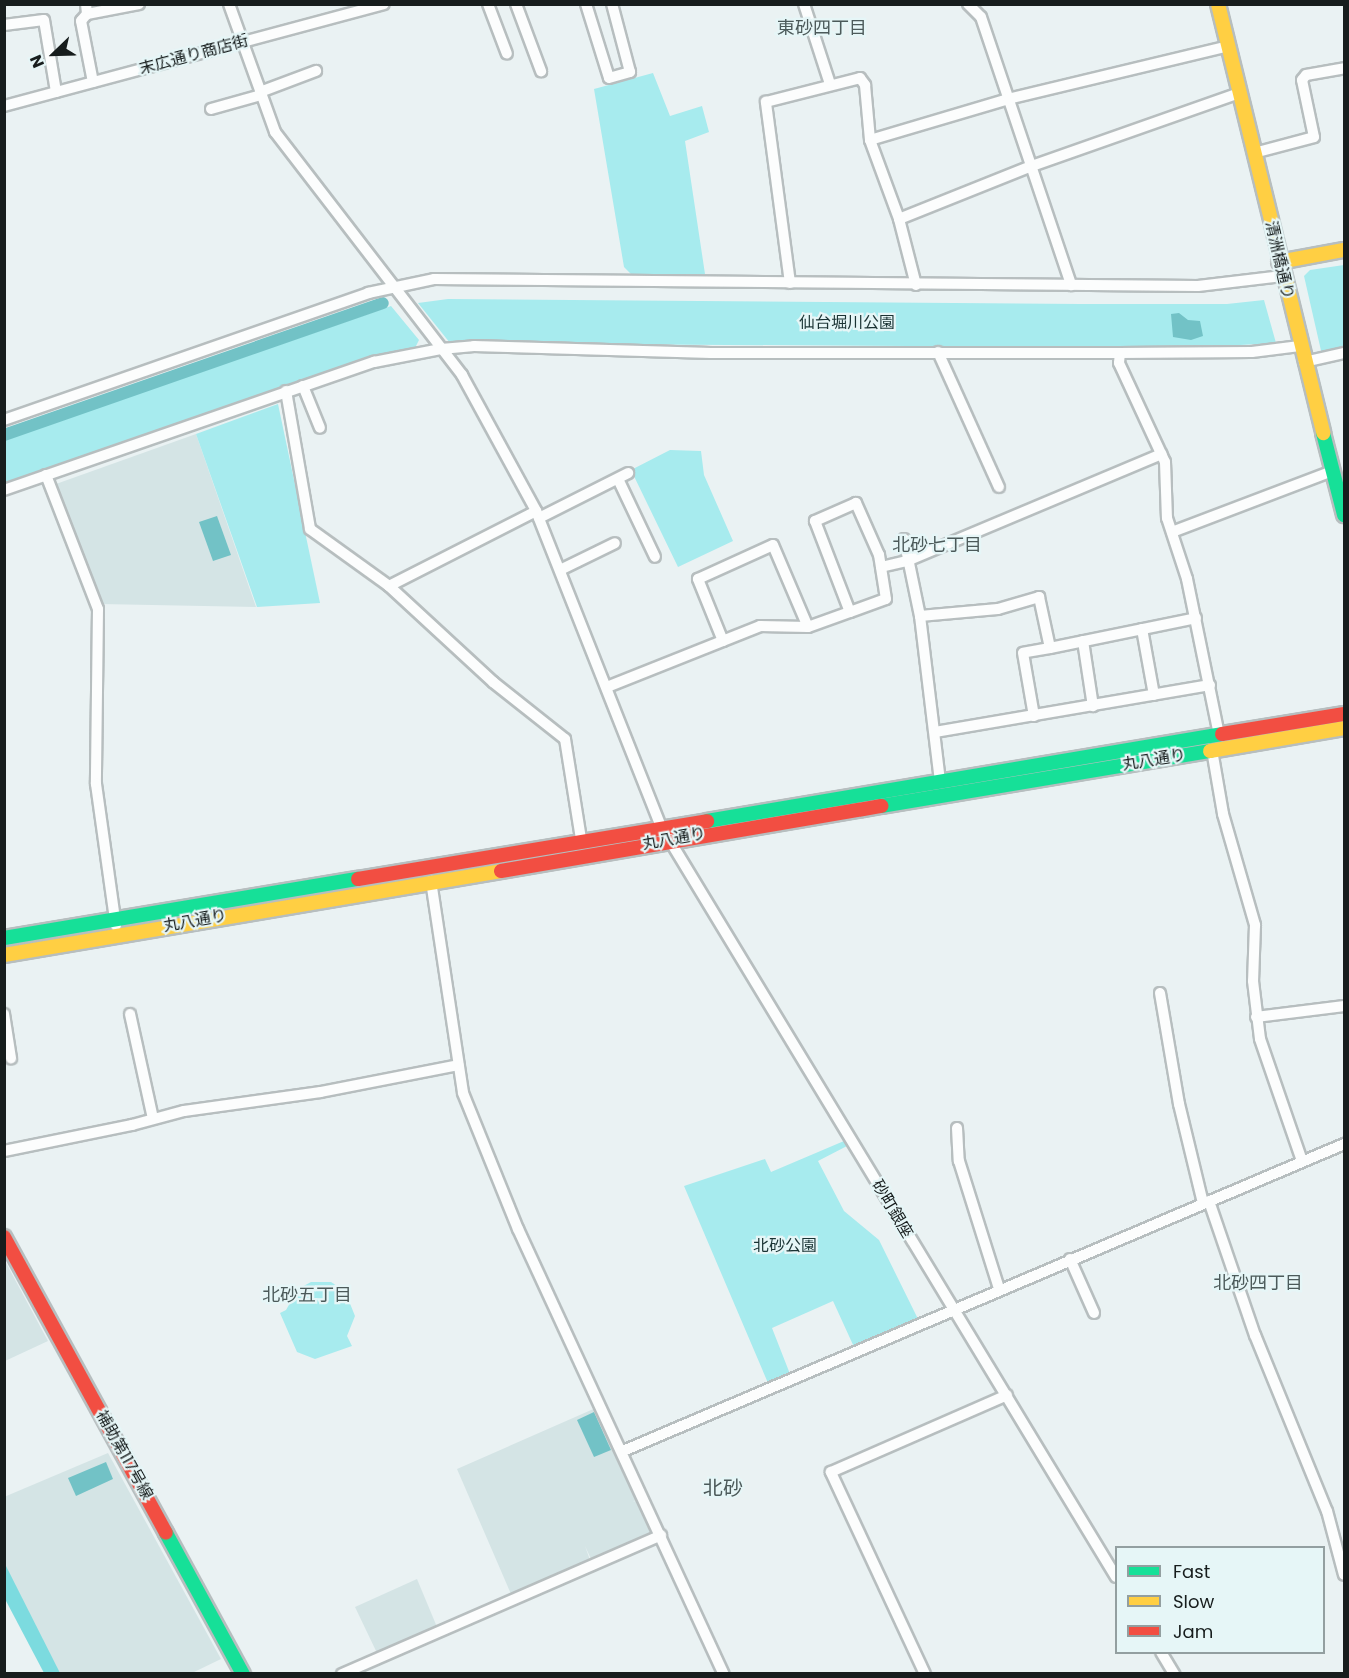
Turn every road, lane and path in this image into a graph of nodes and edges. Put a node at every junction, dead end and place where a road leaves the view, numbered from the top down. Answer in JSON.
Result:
{"nodes":[{"id":1,"x":139,"y":4,"type":"edge"},
{"id":2,"x":229,"y":4,"type":"edge"},
{"id":3,"x":384,"y":4,"type":"edge"},
{"id":4,"x":488,"y":4,"type":"edge"},
{"id":5,"x":516,"y":4,"type":"edge"},
{"id":6,"x":586,"y":4,"type":"edge"},
{"id":7,"x":612,"y":4,"type":"edge"},
{"id":8,"x":804,"y":4,"type":"edge"},
{"id":9,"x":968,"y":4,"type":"edge"},
{"id":10,"x":1218,"y":4,"type":"edge"},
{"id":11,"x":87,"y":9,"type":"edge"},
{"id":12,"x":4,"y":25,"type":"edge"},
{"id":13,"x":242,"y":43,"type":"junction"},
{"id":14,"x":1228,"y":46,"type":"junction"},
{"id":15,"x":507,"y":54,"type":"dead end"},
{"id":16,"x":1344,"y":68,"type":"edge"},
{"id":17,"x":316,"y":71,"type":"dead end"},
{"id":18,"x":541,"y":71,"type":"dead end"},
{"id":19,"x":93,"y":82,"type":"junction"},
{"id":20,"x":830,"y":84,"type":"junction"},
{"id":21,"x":56,"y":92,"type":"junction"},
{"id":22,"x":261,"y":93,"type":"junction"},
{"id":23,"x":1239,"y":93,"type":"junction"},
{"id":24,"x":1008,"y":99,"type":"junction"},
{"id":25,"x":4,"y":106,"type":"edge"},
{"id":26,"x":211,"y":109,"type":"dead end"},
{"id":27,"x":870,"y":140,"type":"junction"},
{"id":28,"x":1254,"y":153,"type":"junction"},
{"id":29,"x":1029,"y":167,"type":"junction"},
{"id":30,"x":899,"y":219,"type":"junction"},
{"id":31,"x":1344,"y":250,"type":"edge"},
{"id":32,"x":1279,"y":262,"type":"junction"},
{"id":33,"x":1282,"y":276,"type":"junction"},
{"id":34,"x":790,"y":283,"type":"junction"},
{"id":35,"x":916,"y":285,"type":"junction"},
{"id":36,"x":1071,"y":285,"type":"junction"},
{"id":37,"x":393,"y":288,"type":"junction"},
{"id":38,"x":1300,"y":346,"type":"junction"},
{"id":39,"x":441,"y":349,"type":"junction"},
{"id":40,"x":938,"y":352,"type":"junction"},
{"id":41,"x":1120,"y":353,"type":"junction"},
{"id":42,"x":1344,"y":353,"type":"edge"},
{"id":43,"x":1304,"y":362,"type":"junction"},
{"id":44,"x":303,"y":386,"type":"junction"},
{"id":45,"x":286,"y":392,"type":"junction"},
{"id":46,"x":4,"y":420,"type":"edge"},
{"id":47,"x":320,"y":428,"type":"dead end"},
{"id":48,"x":1161,"y":454,"type":"junction"},
{"id":49,"x":1333,"y":471,"type":"junction"},
{"id":50,"x":46,"y":475,"type":"junction"},
{"id":51,"x":999,"y":487,"type":"dead end"},
{"id":52,"x":4,"y":490,"type":"edge"},
{"id":53,"x":1344,"y":509,"type":"edge"},
{"id":54,"x":538,"y":514,"type":"junction"},
{"id":55,"x":1172,"y":532,"type":"junction"},
{"id":56,"x":904,"y":538,"type":"dead end"},
{"id":57,"x":615,"y":543,"type":"dead end"},
{"id":58,"x":655,"y":557,"type":"dead end"},
{"id":59,"x":907,"y":561,"type":"junction"},
{"id":60,"x":881,"y":567,"type":"junction"},
{"id":61,"x":560,"y":570,"type":"junction"},
{"id":62,"x":389,"y":586,"type":"junction"},
{"id":63,"x":850,"y":612,"type":"junction"},
{"id":64,"x":920,"y":616,"type":"junction"},
{"id":65,"x":1196,"y":618,"type":"junction"},
{"id":66,"x":808,"y":627,"type":"junction"},
{"id":67,"x":1142,"y":629,"type":"junction"},
{"id":68,"x":723,"y":640,"type":"junction"},
{"id":69,"x":1083,"y":641,"type":"junction"},
{"id":70,"x":1050,"y":648,"type":"junction"},
{"id":71,"x":1210,"y":685,"type":"junction"},
{"id":72,"x":607,"y":687,"type":"junction"},
{"id":73,"x":1154,"y":695,"type":"junction"},
{"id":74,"x":1093,"y":706,"type":"junction"},
{"id":75,"x":1344,"y":714,"type":"edge"},
{"id":76,"x":1034,"y":716,"type":"junction"},
{"id":77,"x":1344,"y":728,"type":"edge"},
{"id":78,"x":935,"y":732,"type":"junction"},
{"id":79,"x":1219,"y":735,"type":"junction"},
{"id":80,"x":1212,"y":750,"type":"junction"},
{"id":81,"x":940,"y":782,"type":"junction"},
{"id":82,"x":661,"y":826,"type":"junction"},
{"id":83,"x":581,"y":839,"type":"junction"},
{"id":84,"x":670,"y":840,"type":"junction"},
{"id":85,"x":431,"y":881,"type":"junction"},
{"id":86,"x":114,"y":918,"type":"junction"},
{"id":87,"x":117,"y":935,"type":"junction"},
{"id":88,"x":4,"y":938,"type":"edge"},
{"id":89,"x":4,"y":955,"type":"edge"},
{"id":90,"x":1160,"y":993,"type":"dead end"},
{"id":91,"x":1344,"y":1006,"type":"edge"},
{"id":92,"x":130,"y":1014,"type":"dead end"},
{"id":93,"x":1256,"y":1017,"type":"junction"},
{"id":94,"x":5,"y":1018,"type":"edge"},
{"id":95,"x":11,"y":1058,"type":"dead end"},
{"id":96,"x":458,"y":1065,"type":"junction"},
{"id":97,"x":153,"y":1119,"type":"junction"},
{"id":98,"x":957,"y":1128,"type":"dead end"},
{"id":99,"x":1344,"y":1144,"type":"edge"},
{"id":100,"x":4,"y":1152,"type":"edge"},
{"id":101,"x":1302,"y":1161,"type":"junction"},
{"id":102,"x":1206,"y":1202,"type":"junction"},
{"id":103,"x":4,"y":1237,"type":"edge"},
{"id":104,"x":1070,"y":1259,"type":"junction"},
{"id":105,"x":999,"y":1289,"type":"junction"},
{"id":106,"x":954,"y":1308,"type":"junction"},
{"id":107,"x":1094,"y":1313,"type":"dead end"},
{"id":108,"x":1006,"y":1395,"type":"junction"},
{"id":109,"x":623,"y":1451,"type":"junction"},
{"id":110,"x":661,"y":1535,"type":"junction"},
{"id":111,"x":1115,"y":1575,"type":"edge"},
{"id":112,"x":1344,"y":1575,"type":"edge"},
{"id":113,"x":1162,"y":1654,"type":"edge"},
{"id":114,"x":243,"y":1674,"type":"edge"},
{"id":115,"x":342,"y":1674,"type":"edge"},
{"id":116,"x":724,"y":1674,"type":"edge"},
{"id":117,"x":925,"y":1674,"type":"edge"},
{"id":118,"x":1174,"y":1674,"type":"edge"}],
"edges":[{"from":1,"to":11,"type":"street"},
{"from":2,"to":13,"type":"street","name":"砂町銀座"},
{"from":3,"to":13,"type":"street","name":"末広通り商店街"},
{"from":4,"to":15,"type":"street"},
{"from":5,"to":18,"type":"street"},
{"from":6,"to":7,"type":"street"},
{"from":8,"to":20,"type":"street"},
{"from":9,"to":24,"type":"street"},
{"from":10,"to":14,"type":"main road","name":"清洲橋通り"},
{"from":11,"to":19,"type":"street"},
{"from":12,"to":21,"type":"street"},
{"from":13,"to":19,"type":"street","name":"末広通り商店街"},
{"from":13,"to":22,"type":"street","name":"砂町銀座"},
{"from":14,"to":23,"type":"main road","name":"清洲橋通り"},
{"from":14,"to":24,"type":"street"},
{"from":16,"to":28,"type":"street"},
{"from":17,"to":22,"type":"street"},
{"from":19,"to":21,"type":"street","name":"末広通り商店街"},
{"from":20,"to":27,"type":"street"},
{"from":20,"to":34,"type":"street"},
{"from":21,"to":25,"type":"street","name":"末広通り商店街"},
{"from":22,"to":26,"type":"street"},
{"from":22,"to":37,"type":"street","name":"砂町銀座"},
{"from":23,"to":28,"type":"main road","name":"清洲橋通り"},
{"from":23,"to":29,"type":"street"},
{"from":24,"to":27,"type":"street"},
{"from":24,"to":29,"type":"street"},
{"from":27,"to":30,"type":"street"},
{"from":28,"to":32,"type":"main road","name":"清洲橋通り"},
{"from":29,"to":30,"type":"street"},
{"from":29,"to":36,"type":"street"},
{"from":30,"to":35,"type":"street"},
{"from":31,"to":32,"type":"main road"},
{"from":32,"to":33,"type":"main road","name":"清洲橋通り"},
{"from":33,"to":36,"type":"street"},
{"from":33,"to":38,"type":"main road","name":"清洲橋通り"},
{"from":34,"to":35,"type":"street"},
{"from":34,"to":37,"type":"street"},
{"from":35,"to":36,"type":"street"},
{"from":37,"to":39,"type":"street","name":"砂町銀座"},
{"from":37,"to":46,"type":"street"},
{"from":38,"to":41,"type":"street"},
{"from":38,"to":43,"type":"main road","name":"清洲橋通り"},
{"from":39,"to":40,"type":"street"},
{"from":39,"to":44,"type":"street"},
{"from":39,"to":54,"type":"street","name":"砂町銀座"},
{"from":40,"to":41,"type":"street"},
{"from":40,"to":51,"type":"street"},
{"from":41,"to":48,"type":"street"},
{"from":42,"to":43,"type":"street"},
{"from":43,"to":49,"type":"main road","name":"清洲橋通り"},
{"from":44,"to":45,"type":"street"},
{"from":44,"to":47,"type":"street"},
{"from":45,"to":50,"type":"street"},
{"from":45,"to":62,"type":"street"},
{"from":48,"to":55,"type":"street"},
{"from":48,"to":59,"type":"street"},
{"from":49,"to":53,"type":"main road","name":"清洲橋通り"},
{"from":49,"to":55,"type":"street"},
{"from":50,"to":52,"type":"street"},
{"from":50,"to":86,"type":"street"},
{"from":54,"to":58,"type":"street"},
{"from":54,"to":61,"type":"street","name":"砂町銀座"},
{"from":54,"to":62,"type":"street"},
{"from":55,"to":65,"type":"street"},
{"from":56,"to":59,"type":"street"},
{"from":57,"to":61,"type":"street"},
{"from":59,"to":60,"type":"street"},
{"from":59,"to":64,"type":"street"},
{"from":60,"to":63,"type":"street"},
{"from":60,"to":63,"type":"street"},
{"from":61,"to":72,"type":"street","name":"砂町銀座"},
{"from":62,"to":83,"type":"street"},
{"from":63,"to":66,"type":"street"},
{"from":64,"to":70,"type":"street"},
{"from":64,"to":78,"type":"street"},
{"from":65,"to":67,"type":"street"},
{"from":65,"to":71,"type":"street"},
{"from":66,"to":68,"type":"street"},
{"from":66,"to":68,"type":"street"},
{"from":67,"to":69,"type":"street"},
{"from":67,"to":73,"type":"street"},
{"from":68,"to":72,"type":"street"},
{"from":69,"to":70,"type":"street"},
{"from":69,"to":74,"type":"street"},
{"from":70,"to":76,"type":"street"},
{"from":71,"to":73,"type":"street"},
{"from":71,"to":79,"type":"street"},
{"from":72,"to":82,"type":"street","name":"砂町銀座"},
{"from":73,"to":74,"type":"street"},
{"from":74,"to":76,"type":"street"},
{"from":75,"to":79,"type":"main road","name":"丸八通り"},
{"from":76,"to":78,"type":"street"},
{"from":77,"to":80,"type":"main road","name":"丸八通り"},
{"from":78,"to":81,"type":"street"},
{"from":79,"to":81,"type":"main road","name":"丸八通り"},
{"from":80,"to":84,"type":"main road","name":"丸八通り"},
{"from":80,"to":93,"type":"street"},
{"from":81,"to":82,"type":"main road","name":"丸八通り"},
{"from":82,"to":83,"type":"main road","name":"丸八通り"},
{"from":82,"to":84,"type":"street","name":"砂町銀座"},
{"from":83,"to":86,"type":"main road","name":"丸八通り"},
{"from":84,"to":85,"type":"main road","name":"丸八通り"},
{"from":84,"to":106,"type":"street","name":"砂町銀座"},
{"from":85,"to":87,"type":"main road","name":"丸八通り"},
{"from":85,"to":96,"type":"street"},
{"from":86,"to":87,"type":"street"},
{"from":86,"to":88,"type":"main road","name":"丸八通り"},
{"from":87,"to":89,"type":"main road","name":"丸八通り"},
{"from":90,"to":102,"type":"street"},
{"from":91,"to":93,"type":"street"},
{"from":92,"to":97,"type":"street"},
{"from":93,"to":101,"type":"street"},
{"from":94,"to":95,"type":"street"},
{"from":96,"to":97,"type":"street"},
{"from":96,"to":109,"type":"street"},
{"from":97,"to":100,"type":"street"},
{"from":98,"to":105,"type":"street"},
{"from":99,"to":101,"type":"street"},
{"from":101,"to":102,"type":"street"},
{"from":102,"to":104,"type":"street"},
{"from":102,"to":112,"type":"street"},
{"from":103,"to":114,"type":"main road","name":"補助第117号線"},
{"from":104,"to":105,"type":"street"},
{"from":104,"to":107,"type":"street"},
{"from":105,"to":106,"type":"street"},
{"from":106,"to":108,"type":"street","name":"砂町銀座"},
{"from":106,"to":109,"type":"street"},
{"from":108,"to":111,"type":"street","name":"砂町銀座"},
{"from":108,"to":117,"type":"street"},
{"from":109,"to":110,"type":"street"},
{"from":110,"to":115,"type":"street"},
{"from":110,"to":116,"type":"street"},
{"from":113,"to":118,"type":"street"}]}
